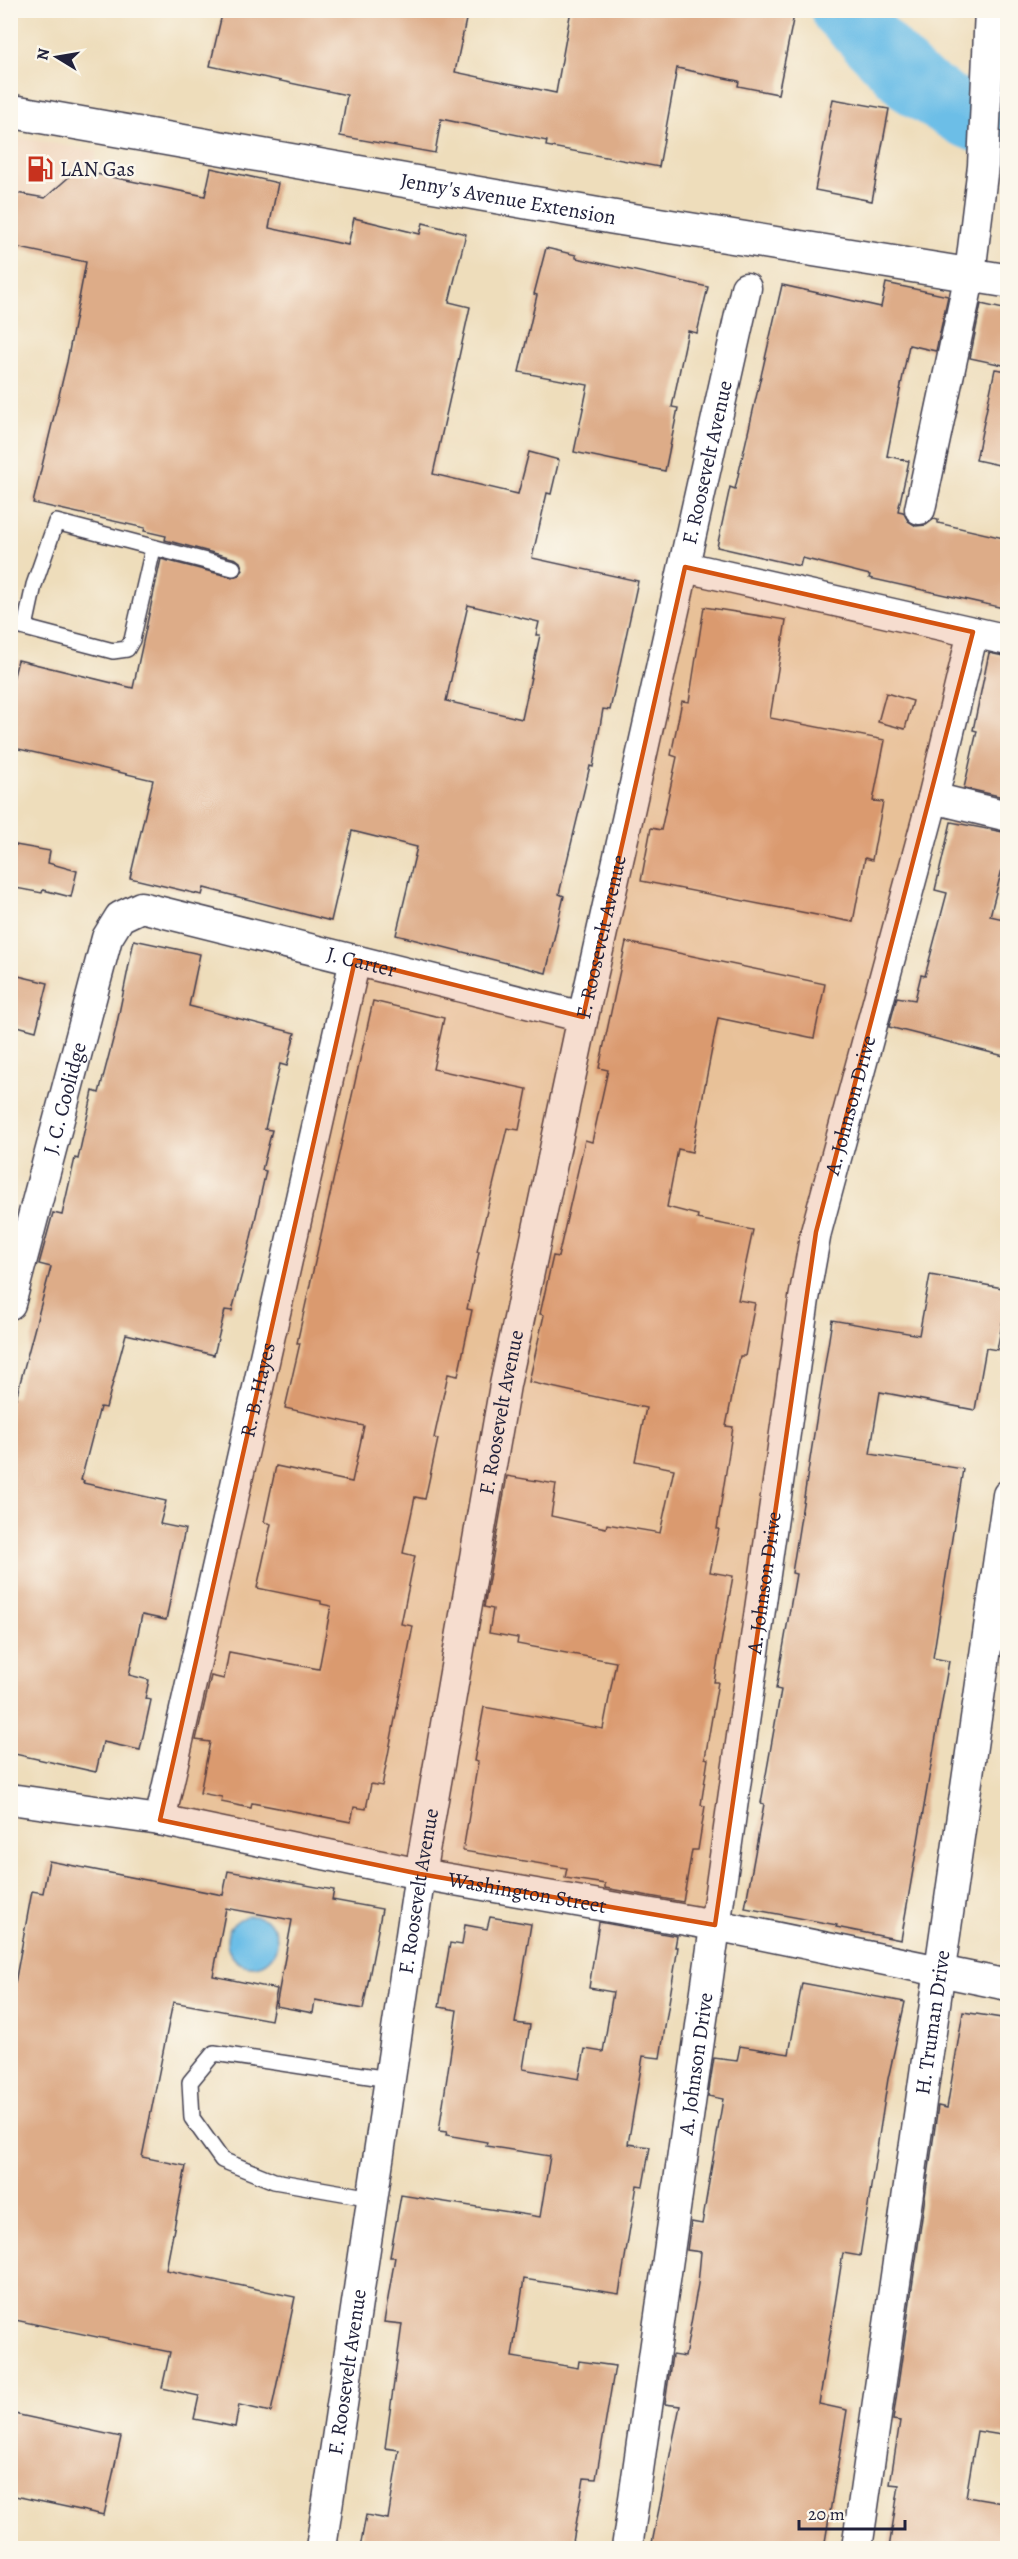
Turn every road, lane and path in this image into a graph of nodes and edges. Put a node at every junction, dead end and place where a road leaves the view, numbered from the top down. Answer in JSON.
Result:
{"nodes":[{"id":1,"x":990,"y":10,"type":"edge"},
{"id":2,"x":10,"y":111,"type":"edge"},
{"id":3,"x":970,"y":274,"type":"junction"},
{"id":4,"x":1008,"y":281,"type":"edge"},
{"id":5,"x":746,"y":288,"type":"dead end"},
{"id":6,"x":920,"y":509,"type":"dead end"},
{"id":7,"x":153,"y":549,"type":"junction"},
{"id":8,"x":685,"y":567,"type":"junction"},
{"id":9,"x":233,"y":568,"type":"dead end"},
{"id":10,"x":18,"y":626,"type":"edge"},
{"id":11,"x":973,"y":632,"type":"junction"},
{"id":12,"x":1008,"y":640,"type":"edge"},
{"id":13,"x":933,"y":798,"type":"junction"},
{"id":14,"x":1008,"y":816,"type":"edge"},
{"id":15,"x":141,"y":907,"type":"joint"},
{"id":16,"x":355,"y":960,"type":"junction"},
{"id":17,"x":584,"y":1017,"type":"junction"},
{"id":18,"x":10,"y":1304,"type":"edge"},
{"id":19,"x":1008,"y":1495,"type":"edge"},
{"id":20,"x":10,"y":1799,"type":"edge"},
{"id":21,"x":160,"y":1820,"type":"junction"},
{"id":22,"x":420,"y":1874,"type":"junction"},
{"id":23,"x":715,"y":1925,"type":"junction"},
{"id":24,"x":940,"y":1972,"type":"junction"},
{"id":25,"x":1008,"y":1985,"type":"edge"},
{"id":26,"x":389,"y":2079,"type":"junction"},
{"id":27,"x":372,"y":2198,"type":"junction"},
{"id":28,"x":321,"y":2548,"type":"edge"},
{"id":29,"x":627,"y":2548,"type":"edge"},
{"id":30,"x":856,"y":2548,"type":"edge"}],
"edges":[{"from":1,"to":3,"type":"street"},
{"from":2,"to":3,"type":"street","name":"Jenny's Avenue Extension"},
{"from":3,"to":4,"type":"street","name":"Jenny's Avenue Extension"},
{"from":3,"to":6,"type":"street"},
{"from":5,"to":8,"type":"street","name":"F. Roosevelt Avenue"},
{"from":7,"to":9,"type":"lane"},
{"from":7,"to":10,"type":"lane"},
{"from":7,"to":10,"type":"lane"},
{"from":8,"to":11,"type":"street"},
{"from":8,"to":17,"type":"street","name":"F. Roosevelt Avenue"},
{"from":11,"to":12,"type":"street"},
{"from":11,"to":13,"type":"street","name":"A. Johnson Drive"},
{"from":13,"to":14,"type":"street"},
{"from":13,"to":23,"type":"street","name":"A. Johnson Drive"},
{"from":15,"to":16,"type":"street","name":"J. Carter"},
{"from":15,"to":18,"type":"street","name":"J. C. Coolidge"},
{"from":16,"to":17,"type":"street","name":"J. Carter"},
{"from":16,"to":21,"type":"street","name":"R. B. Hayes"},
{"from":17,"to":22,"type":"street","name":"F. Roosevelt Avenue"},
{"from":19,"to":24,"type":"street","name":"H. Truman Drive"},
{"from":20,"to":21,"type":"street","name":"Washington Street"},
{"from":21,"to":22,"type":"street","name":"Washington Street"},
{"from":22,"to":23,"type":"street","name":"Washington Street"},
{"from":22,"to":26,"type":"street","name":"F. Roosevelt Avenue"},
{"from":23,"to":24,"type":"street","name":"Washington Street"},
{"from":23,"to":29,"type":"street","name":"A. Johnson Drive"},
{"from":24,"to":25,"type":"street","name":"Washington Street"},
{"from":24,"to":30,"type":"street","name":"H. Truman Drive"},
{"from":26,"to":27,"type":"street","name":"F. Roosevelt Avenue"},
{"from":26,"to":27,"type":"lane"},
{"from":27,"to":28,"type":"street","name":"F. Roosevelt Avenue"}]}
